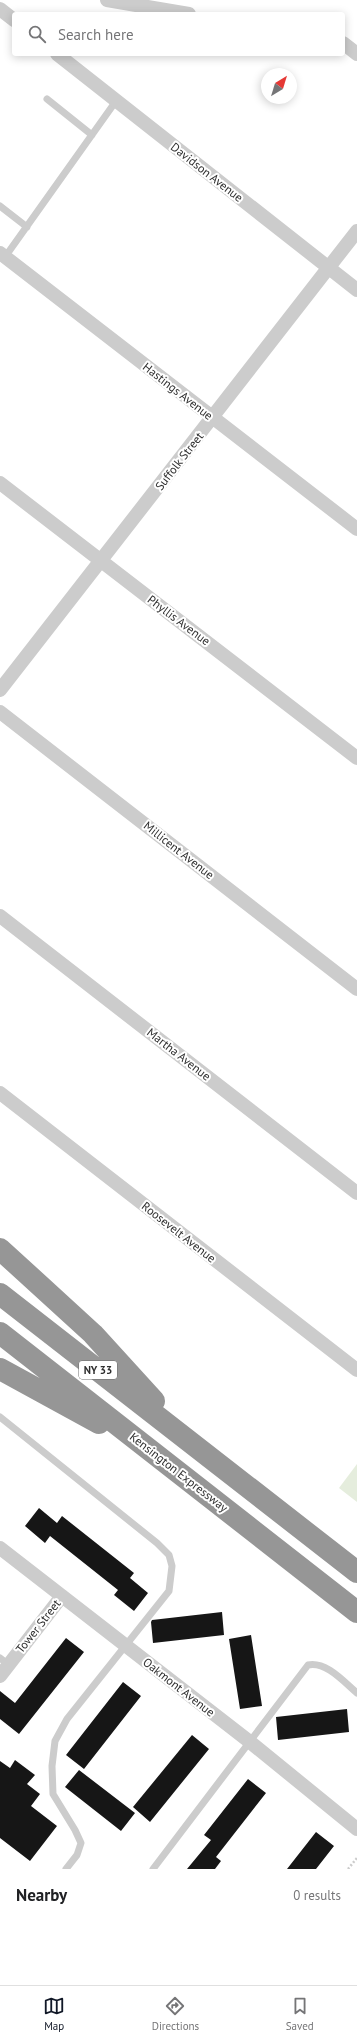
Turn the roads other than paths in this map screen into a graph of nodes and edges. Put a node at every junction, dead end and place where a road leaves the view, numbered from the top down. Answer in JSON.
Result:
{"nodes":[{"id":1,"x":107,"y":0,"type":"edge"},
{"id":2,"x":0,"y":9,"type":"edge"},
{"id":3,"x":177,"y":12,"type":"edge"},
{"id":4,"x":12,"y":18,"type":"edge"},
{"id":5,"x":345,"y":40,"type":"edge"},
{"id":6,"x":357,"y":42,"type":"edge"},
{"id":7,"x":345,"y":45,"type":"edge"},
{"id":8,"x":357,"y":54,"type":"edge"},
{"id":9,"x":60,"y":56,"type":"edge"},
{"id":10,"x":47,"y":99,"type":"dead end"},
{"id":11,"x":116,"y":101,"type":"junction"},
{"id":12,"x":92,"y":135,"type":"junction"},
{"id":13,"x":0,"y":206,"type":"edge"},
{"id":14,"x":27,"y":227,"type":"junction"},
{"id":15,"x":357,"y":232,"type":"edge"},
{"id":16,"x":3,"y":255,"type":"edge"},
{"id":17,"x":329,"y":268,"type":"junction"},
{"id":18,"x":357,"y":290,"type":"edge"},
{"id":19,"x":213,"y":417,"type":"junction"},
{"id":20,"x":0,"y":483,"type":"edge"},
{"id":21,"x":357,"y":529,"type":"edge"},
{"id":22,"x":101,"y":561,"type":"junction"},
{"id":23,"x":0,"y":690,"type":"edge"},
{"id":24,"x":0,"y":712,"type":"edge"},
{"id":25,"x":357,"y":758,"type":"edge"},
{"id":26,"x":0,"y":916,"type":"edge"},
{"id":27,"x":357,"y":989,"type":"edge"},
{"id":28,"x":0,"y":1093,"type":"edge"},
{"id":29,"x":357,"y":1193,"type":"edge"},
{"id":30,"x":0,"y":1249,"type":"edge"},
{"id":31,"x":0,"y":1294,"type":"edge"},
{"id":32,"x":0,"y":1333,"type":"edge"},
{"id":33,"x":0,"y":1368,"type":"edge"},
{"id":34,"x":357,"y":1370,"type":"edge"},
{"id":35,"x":0,"y":1417,"type":"edge"},
{"id":36,"x":196,"y":1446,"type":"junction"},
{"id":37,"x":154,"y":1452,"type":"junction"},
{"id":38,"x":0,"y":1548,"type":"edge"},
{"id":39,"x":357,"y":1572,"type":"edge"},
{"id":40,"x":62,"y":1596,"type":"junction"},
{"id":41,"x":357,"y":1612,"type":"edge"},
{"id":42,"x":126,"y":1646,"type":"junction"},
{"id":43,"x":4,"y":1661,"type":"edge"},
{"id":44,"x":0,"y":1676,"type":"edge"},
{"id":45,"x":357,"y":1693,"type":"edge"},
{"id":46,"x":250,"y":1742,"type":"junction"},
{"id":47,"x":357,"y":1829,"type":"edge"},
{"id":48,"x":66,"y":1869,"type":"edge"},
{"id":49,"x":153,"y":1869,"type":"edge"}],
"edges":[{"from":1,"to":3,"type":"street"},
{"from":2,"to":4,"type":"street"},
{"from":5,"to":6,"type":"street"},
{"from":7,"to":8,"type":"street"},
{"from":9,"to":11,"type":"street","name":"Davidson Avenue"},
{"from":10,"to":12,"type":"lane"},
{"from":11,"to":12,"type":"lane"},
{"from":11,"to":17,"type":"street","name":"Davidson Avenue"},
{"from":12,"to":14,"type":"lane"},
{"from":13,"to":14,"type":"lane"},
{"from":14,"to":16,"type":"lane"},
{"from":15,"to":17,"type":"street","name":"Suffolk Street"},
{"from":16,"to":19,"type":"street","name":"Hastings Avenue"},
{"from":17,"to":18,"type":"street","name":"Davidson Avenue"},
{"from":17,"to":19,"type":"street","name":"Suffolk Street"},
{"from":19,"to":21,"type":"street","name":"Hastings Avenue"},
{"from":19,"to":22,"type":"street","name":"Suffolk Street"},
{"from":20,"to":22,"type":"street","name":"Phyllis Avenue"},
{"from":22,"to":23,"type":"street","name":"Suffolk Street"},
{"from":22,"to":25,"type":"street","name":"Phyllis Avenue"},
{"from":24,"to":27,"type":"street","name":"Millicent Avenue"},
{"from":26,"to":29,"type":"street","name":"Martha Avenue"},
{"from":28,"to":34,"type":"street","name":"Roosevelt Avenue"},
{"from":30,"to":36,"type":"highway"},
{"from":31,"to":36,"type":"highway","number":"NY 33"},
{"from":32,"to":37,"type":"highway","name":"Kensington Expressway","number":"NY 33"},
{"from":33,"to":37,"type":"highway"},
{"from":35,"to":42,"type":"lane"},
{"from":36,"to":39,"type":"highway","number":"NY 33"},
{"from":37,"to":41,"type":"highway","name":"Kensington Expressway","number":"NY 33"},
{"from":38,"to":40,"type":"street","name":"Oakmont Avenue"},
{"from":40,"to":42,"type":"street","name":"Oakmont Avenue"},
{"from":40,"to":43,"type":"street","name":"Tower Street"},
{"from":42,"to":46,"type":"street","name":"Oakmont Avenue"},
{"from":42,"to":48,"type":"lane"},
{"from":43,"to":44,"type":"street","name":"Tower Street"},
{"from":45,"to":46,"type":"lane"},
{"from":46,"to":47,"type":"street","name":"Oakmont Avenue"},
{"from":46,"to":49,"type":"lane"}]}
